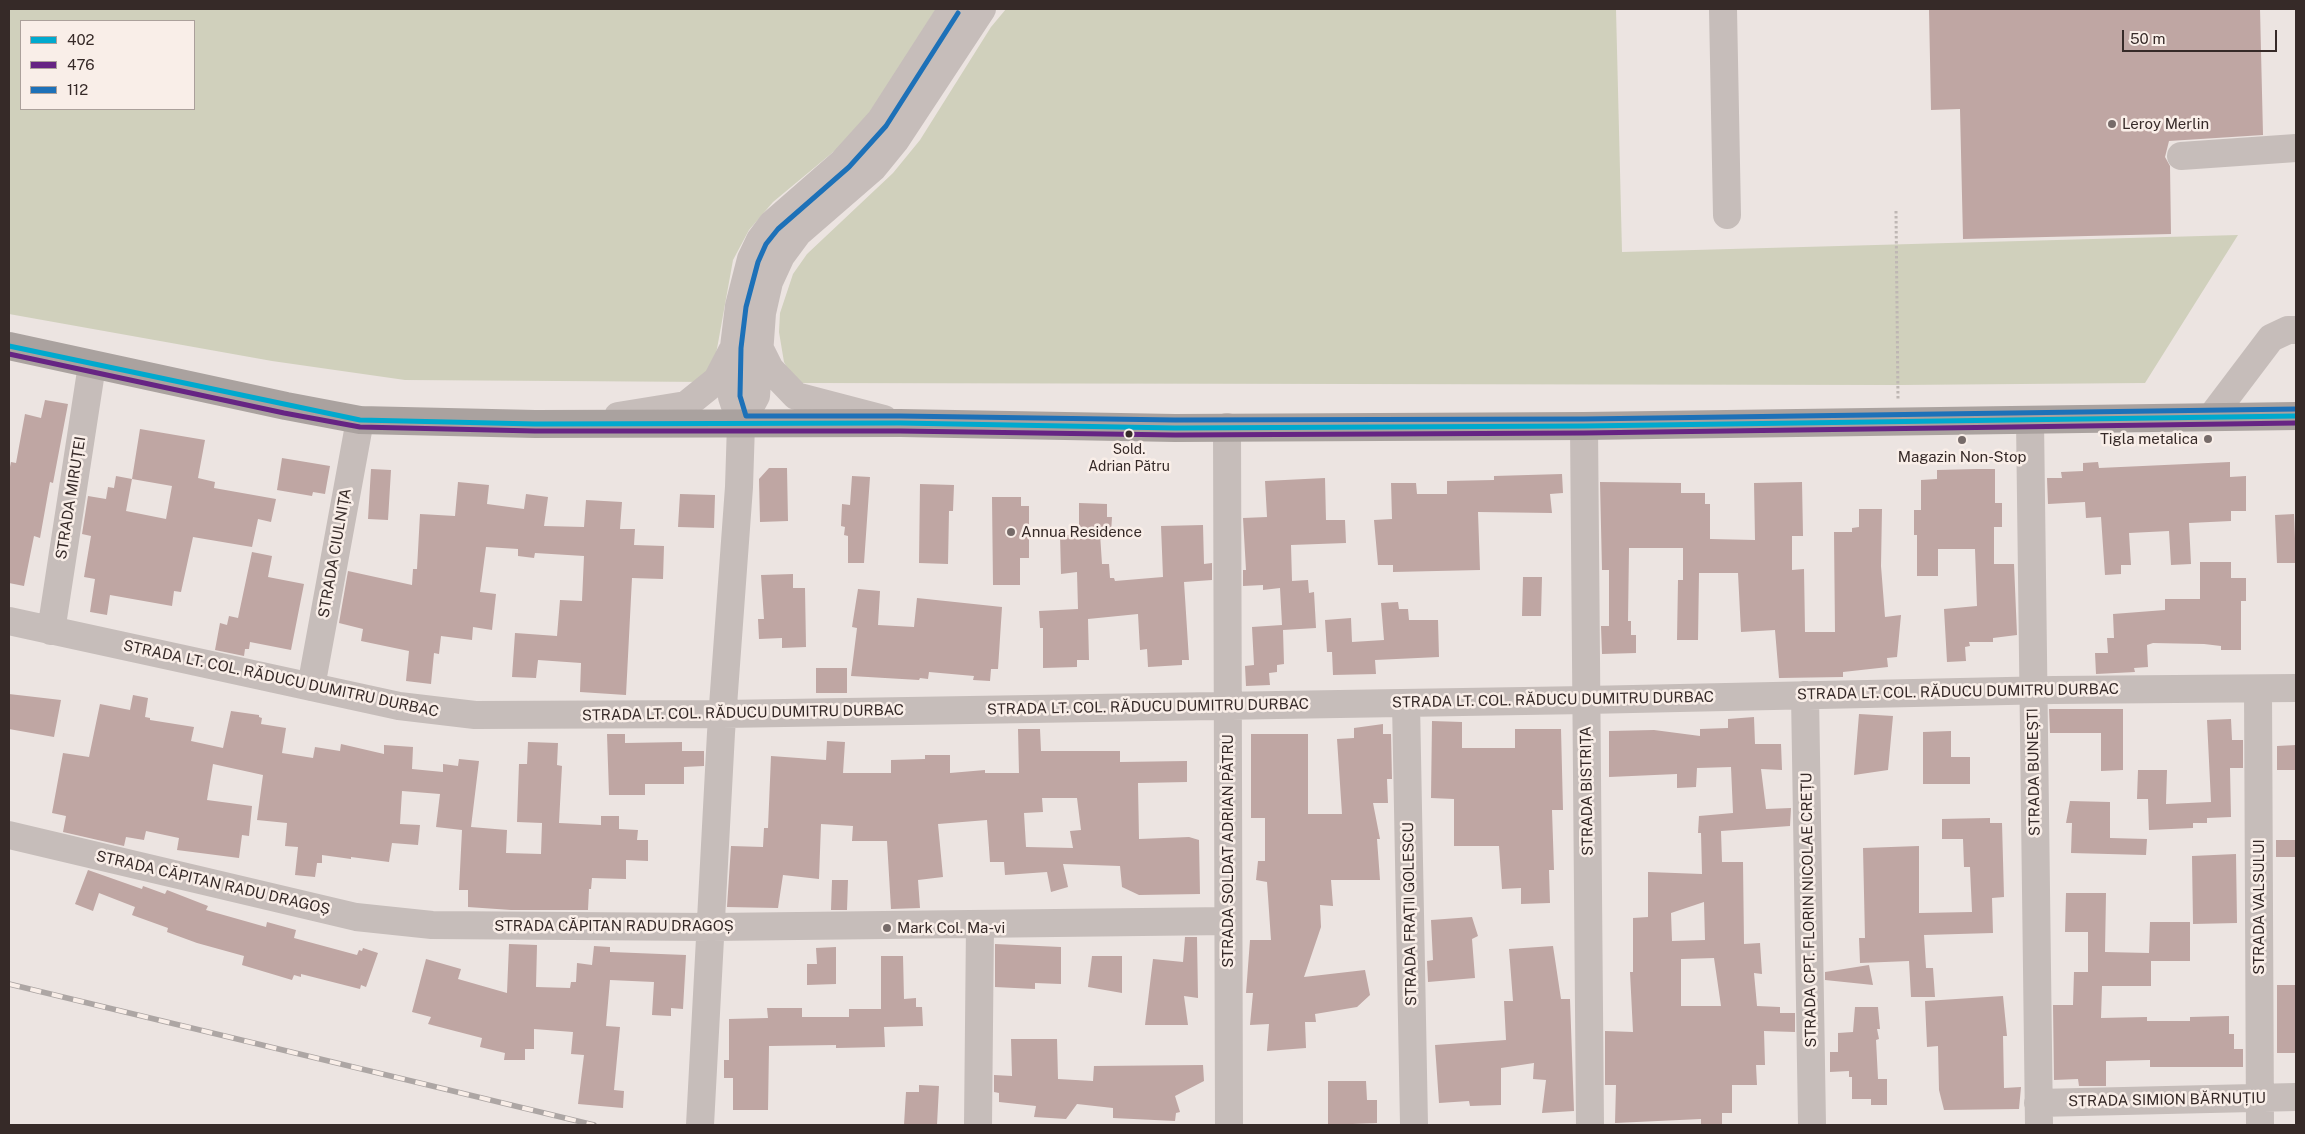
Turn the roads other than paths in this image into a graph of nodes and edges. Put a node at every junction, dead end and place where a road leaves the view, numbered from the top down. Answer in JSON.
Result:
{"nodes":[{"id":1,"x":952,"y":9,"type":"edge"},
{"id":2,"x":982,"y":9,"type":"edge"},
{"id":3,"x":1723,"y":9,"type":"edge"},
{"id":4,"x":2296,"y":148,"type":"edge"},
{"id":5,"x":2180,"y":156,"type":"dead end"},
{"id":6,"x":1727,"y":215,"type":"dead end"},
{"id":7,"x":2296,"y":330,"type":"edge"},
{"id":8,"x":9,"y":346,"type":"edge"},
{"id":9,"x":746,"y":347,"type":"junction"},
{"id":10,"x":92,"y":365,"type":"junction"},
{"id":11,"x":2212,"y":416,"type":"junction"},
{"id":12,"x":2296,"y":416,"type":"edge"},
{"id":13,"x":360,"y":420,"type":"junction"},
{"id":14,"x":2030,"y":420,"type":"junction"},
{"id":15,"x":900,"y":423,"type":"junction"},
{"id":16,"x":565,"y":424,"type":"junction"},
{"id":17,"x":741,"y":424,"type":"junction"},
{"id":18,"x":1584,"y":426,"type":"junction"},
{"id":19,"x":1227,"y":427,"type":"junction"},
{"id":20,"x":9,"y":622,"type":"edge"},
{"id":21,"x":51,"y":631,"type":"junction"},
{"id":22,"x":311,"y":687,"type":"junction"},
{"id":23,"x":2296,"y":688,"type":"edge"},
{"id":24,"x":2258,"y":689,"type":"junction"},
{"id":25,"x":2033,"y":691,"type":"junction"},
{"id":26,"x":1805,"y":695,"type":"junction"},
{"id":27,"x":1586,"y":700,"type":"junction"},
{"id":28,"x":1406,"y":703,"type":"junction"},
{"id":29,"x":1227,"y":705,"type":"junction"},
{"id":30,"x":723,"y":714,"type":"junction"},
{"id":31,"x":9,"y":835,"type":"edge"},
{"id":32,"x":1228,"y":921,"type":"junction"},
{"id":33,"x":980,"y":924,"type":"junction"},
{"id":34,"x":712,"y":927,"type":"junction"},
{"id":35,"x":2296,"y":1097,"type":"edge"},
{"id":36,"x":2260,"y":1098,"type":"junction"},
{"id":37,"x":2039,"y":1114,"type":"edge"},
{"id":38,"x":700,"y":1125,"type":"edge"},
{"id":39,"x":978,"y":1125,"type":"edge"},
{"id":40,"x":1229,"y":1125,"type":"edge"},
{"id":41,"x":1414,"y":1125,"type":"edge"},
{"id":42,"x":1590,"y":1125,"type":"edge"},
{"id":43,"x":1812,"y":1125,"type":"edge"},
{"id":44,"x":2260,"y":1125,"type":"edge"}],
"edges":[{"from":1,"to":9,"type":"street"},
{"from":2,"to":9,"type":"street"},
{"from":3,"to":6,"type":"street"},
{"from":4,"to":5,"type":"street"},
{"from":7,"to":11,"type":"street"},
{"from":8,"to":10,"type":"main road"},
{"from":9,"to":15,"type":"street"},
{"from":9,"to":16,"type":"street"},
{"from":9,"to":17,"type":"street"},
{"from":10,"to":13,"type":"main road"},
{"from":10,"to":21,"type":"street","name":"STRADA MIRUȚEI"},
{"from":11,"to":12,"type":"main road"},
{"from":11,"to":14,"type":"main road"},
{"from":13,"to":16,"type":"main road"},
{"from":13,"to":22,"type":"street","name":"STRADA CIULNIȚA"},
{"from":14,"to":18,"type":"main road"},
{"from":14,"to":25,"type":"street","name":"STRADA BUNEȘTI"},
{"from":15,"to":17,"type":"main road"},
{"from":15,"to":19,"type":"main road"},
{"from":16,"to":17,"type":"main road"},
{"from":17,"to":30,"type":"street"},
{"from":18,"to":19,"type":"main road"},
{"from":18,"to":27,"type":"street","name":"STRADA BISTRIȚA"},
{"from":19,"to":29,"type":"street","name":"STRADA SOLDAT ADRIAN PĂTRU"},
{"from":20,"to":21,"type":"street","name":"STRADA LT. COL. RĂDUCU DUMITRU DURBAC"},
{"from":21,"to":22,"type":"street","name":"STRADA LT. COL. RĂDUCU DUMITRU DURBAC"},
{"from":22,"to":30,"type":"street","name":"STRADA LT. COL. RĂDUCU DUMITRU DURBAC"},
{"from":23,"to":24,"type":"street","name":"STRADA LT. COL. RĂDUCU DUMITRU DURBAC"},
{"from":24,"to":25,"type":"street","name":"STRADA LT. COL. RĂDUCU DUMITRU DURBAC"},
{"from":24,"to":36,"type":"street","name":"STRADA VALSULUI"},
{"from":25,"to":26,"type":"street","name":"STRADA LT. COL. RĂDUCU DUMITRU DURBAC"},
{"from":25,"to":37,"type":"street","name":"STRADA BUNEȘTI"},
{"from":26,"to":27,"type":"street","name":"STRADA LT. COL. RĂDUCU DUMITRU DURBAC"},
{"from":26,"to":43,"type":"street","name":"STRADA CPT. FLORIN NICOLAE CREȚU"},
{"from":27,"to":28,"type":"street","name":"STRADA LT. COL. RĂDUCU DUMITRU DURBAC"},
{"from":27,"to":42,"type":"street","name":"STRADA BISTRIȚA"},
{"from":28,"to":29,"type":"street","name":"STRADA LT. COL. RĂDUCU DUMITRU DURBAC"},
{"from":28,"to":41,"type":"street","name":"STRADA FRAȚII GOLESCU"},
{"from":29,"to":30,"type":"street","name":"STRADA LT. COL. RĂDUCU DUMITRU DURBAC"},
{"from":29,"to":32,"type":"street","name":"STRADA SOLDAT ADRIAN PĂTRU"},
{"from":30,"to":34,"type":"street"},
{"from":31,"to":34,"type":"street","name":"STRADA CĂPITAN RADU DRAGOȘ"},
{"from":32,"to":33,"type":"street","name":"STRADA CĂPITAN RADU DRAGOȘ"},
{"from":32,"to":40,"type":"street","name":"STRADA SOLDAT ADRIAN PĂTRU"},
{"from":33,"to":34,"type":"street","name":"STRADA CĂPITAN RADU DRAGOȘ"},
{"from":33,"to":39,"type":"street"},
{"from":34,"to":38,"type":"street"},
{"from":35,"to":36,"type":"street","name":"STRADA SIMION BĂRNUȚIU"},
{"from":36,"to":37,"type":"street","name":"STRADA SIMION BĂRNUȚIU"},
{"from":36,"to":44,"type":"street","name":"STRADA VALSULUI"}]}
